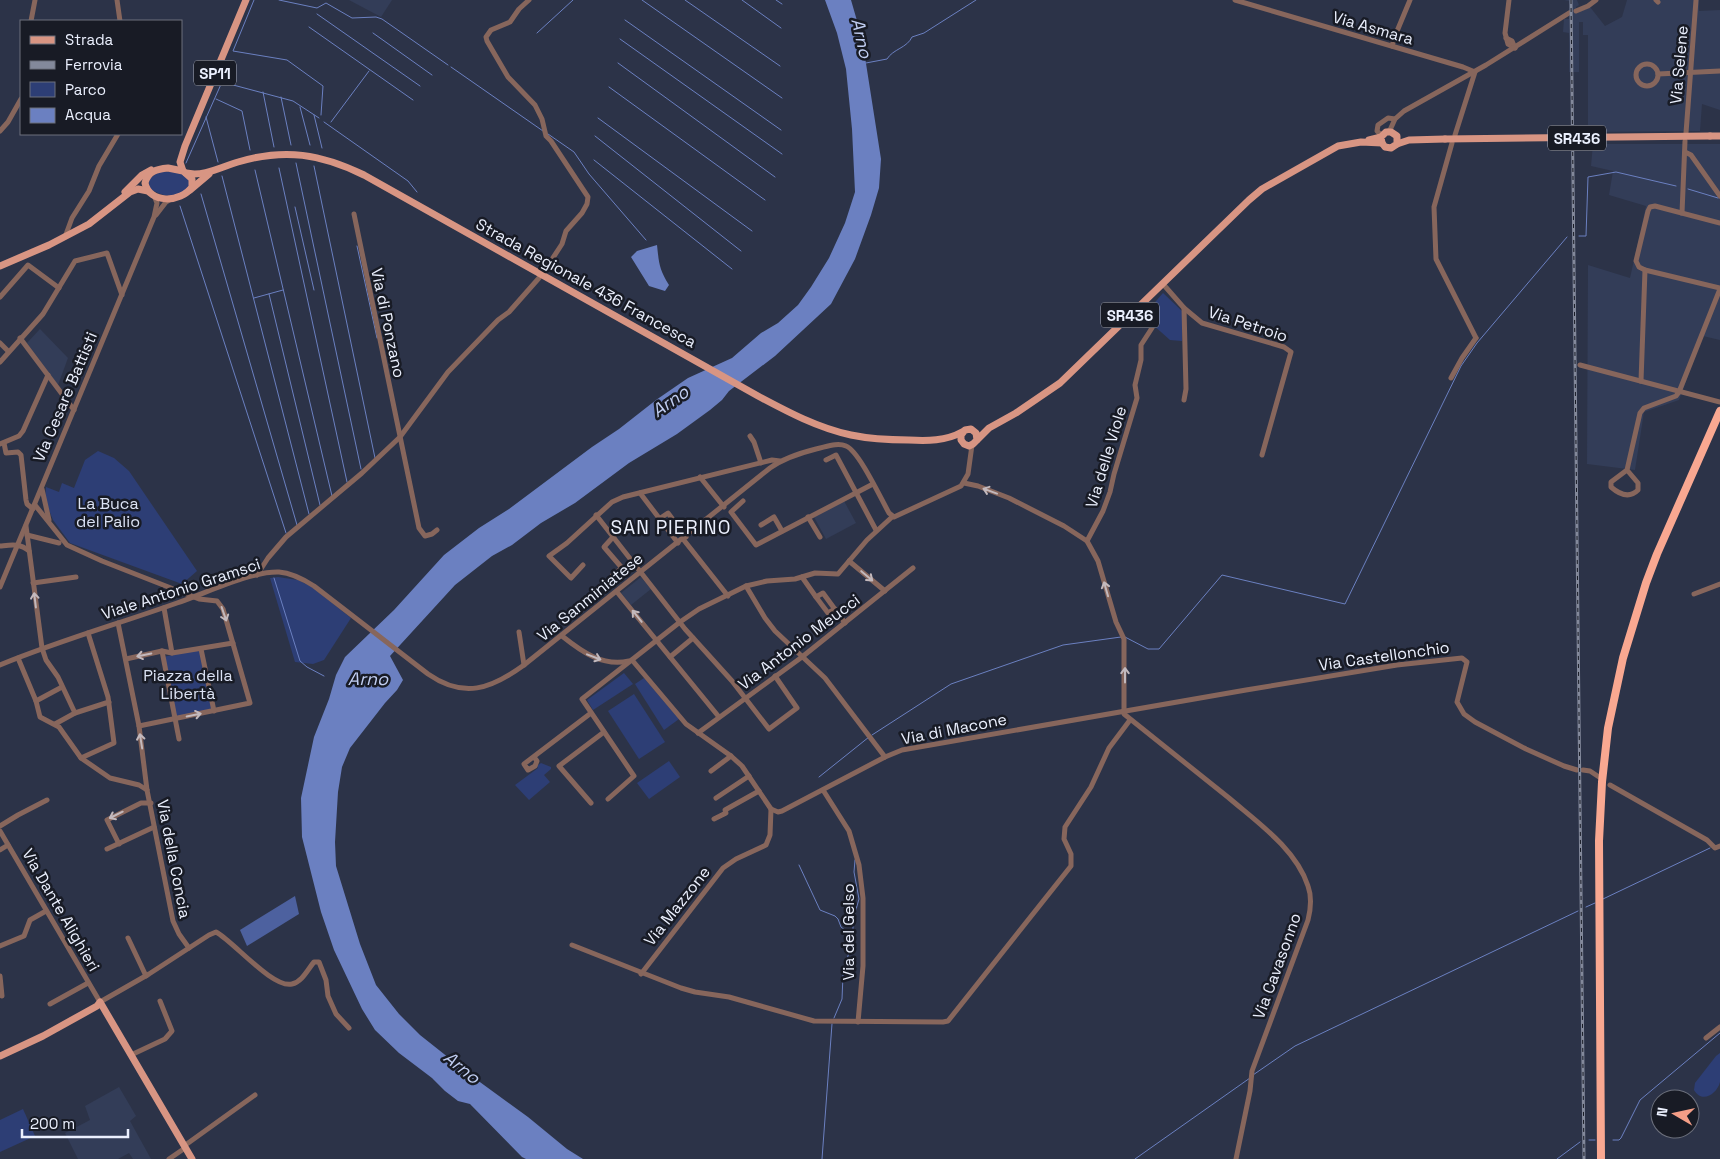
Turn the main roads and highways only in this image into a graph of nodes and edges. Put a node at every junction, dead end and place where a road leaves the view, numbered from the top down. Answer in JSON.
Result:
{"nodes":[{"id":1,"x":246,"y":0,"type":"edge"},
{"id":2,"x":1383,"y":136,"type":"junction"},
{"id":3,"x":1720,"y":136,"type":"edge"},
{"id":4,"x":1397,"y":138,"type":"junction"},
{"id":5,"x":185,"y":146,"type":"junction"},
{"id":6,"x":160,"y":169,"type":"junction"},
{"id":7,"x":213,"y":171,"type":"junction"},
{"id":8,"x":184,"y":172,"type":"junction"},
{"id":9,"x":190,"y":190,"type":"junction"},
{"id":10,"x":151,"y":193,"type":"junction"},
{"id":11,"x":117,"y":202,"type":"junction"},
{"id":12,"x":0,"y":266,"type":"edge"},
{"id":13,"x":1720,"y":411,"type":"edge"},
{"id":14,"x":1720,"y":422,"type":"edge"},
{"id":15,"x":989,"y":428,"type":"junction"},
{"id":16,"x":973,"y":430,"type":"junction"},
{"id":17,"x":962,"y":432,"type":"junction"},
{"id":18,"x":947,"y":438,"type":"junction"},
{"id":19,"x":969,"y":443,"type":"junction"},
{"id":20,"x":1601,"y":870,"type":"junction"},
{"id":21,"x":1601,"y":922,"type":"junction"},
{"id":22,"x":0,"y":1056,"type":"edge"},
{"id":23,"x":192,"y":1159,"type":"edge"},
{"id":24,"x":1601,"y":1159,"type":"edge"},
{"id":25,"x":1606,"y":1159,"type":"edge"}],
"edges":[{"from":1,"to":5,"type":"main road","name":"Via Cesare Battisti","number":"SP11"},
{"from":2,"to":4,"type":"main road","name":"Strada Regionale 436 Francesca","number":"SR436"},
{"from":2,"to":4,"type":"main road","name":"Strada Regionale 436 Francesca","number":"SR436"},
{"from":2,"to":15,"type":"main road","name":"Strada Regionale 436 Francesca","number":"SR436"},
{"from":3,"to":4,"type":"main road","name":"Strada Regionale 436 Francesca","number":"SR436","bridge":true},
{"from":5,"to":6,"type":"main road","name":"Via Cesare Battisti","number":"SP11"},
{"from":5,"to":8,"type":"main road","name":"Via Cesare Battisti","number":"SP11"},
{"from":6,"to":8,"type":"main road"},
{"from":6,"to":10,"type":"main road","name":"Via Cesare Battisti","number":"SP11"},
{"from":6,"to":11,"type":"main road","number":"SP11"},
{"from":7,"to":8,"type":"main road"},
{"from":7,"to":9,"type":"main road"},
{"from":7,"to":18,"type":"main road","name":"Strada Regionale 436 Francesca","number":"SR436"},
{"from":8,"to":9,"type":"main road","name":"Via Cesare Battisti","number":"SP11"},
{"from":9,"to":10,"type":"main road","name":"Via Cesare Battisti","number":"SP11"},
{"from":10,"to":11,"type":"main road","number":"SP11"},
{"from":11,"to":12,"type":"main road","number":"SP11"},
{"from":13,"to":20,"type":"highway"},
{"from":14,"to":20,"type":"highway"},
{"from":15,"to":16,"type":"main road","name":"Strada Regionale 436 Francesca","number":"SR436"},
{"from":15,"to":19,"type":"main road","name":"Strada Regionale 436 Francesca","number":"SR436"},
{"from":16,"to":17,"type":"main road","name":"Strada Regionale 436 Francesca","number":"SR436"},
{"from":16,"to":19,"type":"main road"},
{"from":17,"to":18,"type":"main road","name":"Strada Regionale 436 Francesca","number":"SR436"},
{"from":17,"to":19,"type":"main road"},
{"from":18,"to":19,"type":"main road","name":"Strada Regionale 436 Francesca","number":"SR436"},
{"from":20,"to":21,"type":"highway"},
{"from":21,"to":24,"type":"highway"},
{"from":21,"to":25,"type":"highway"},
{"from":22,"to":23,"type":"main road"}]}
